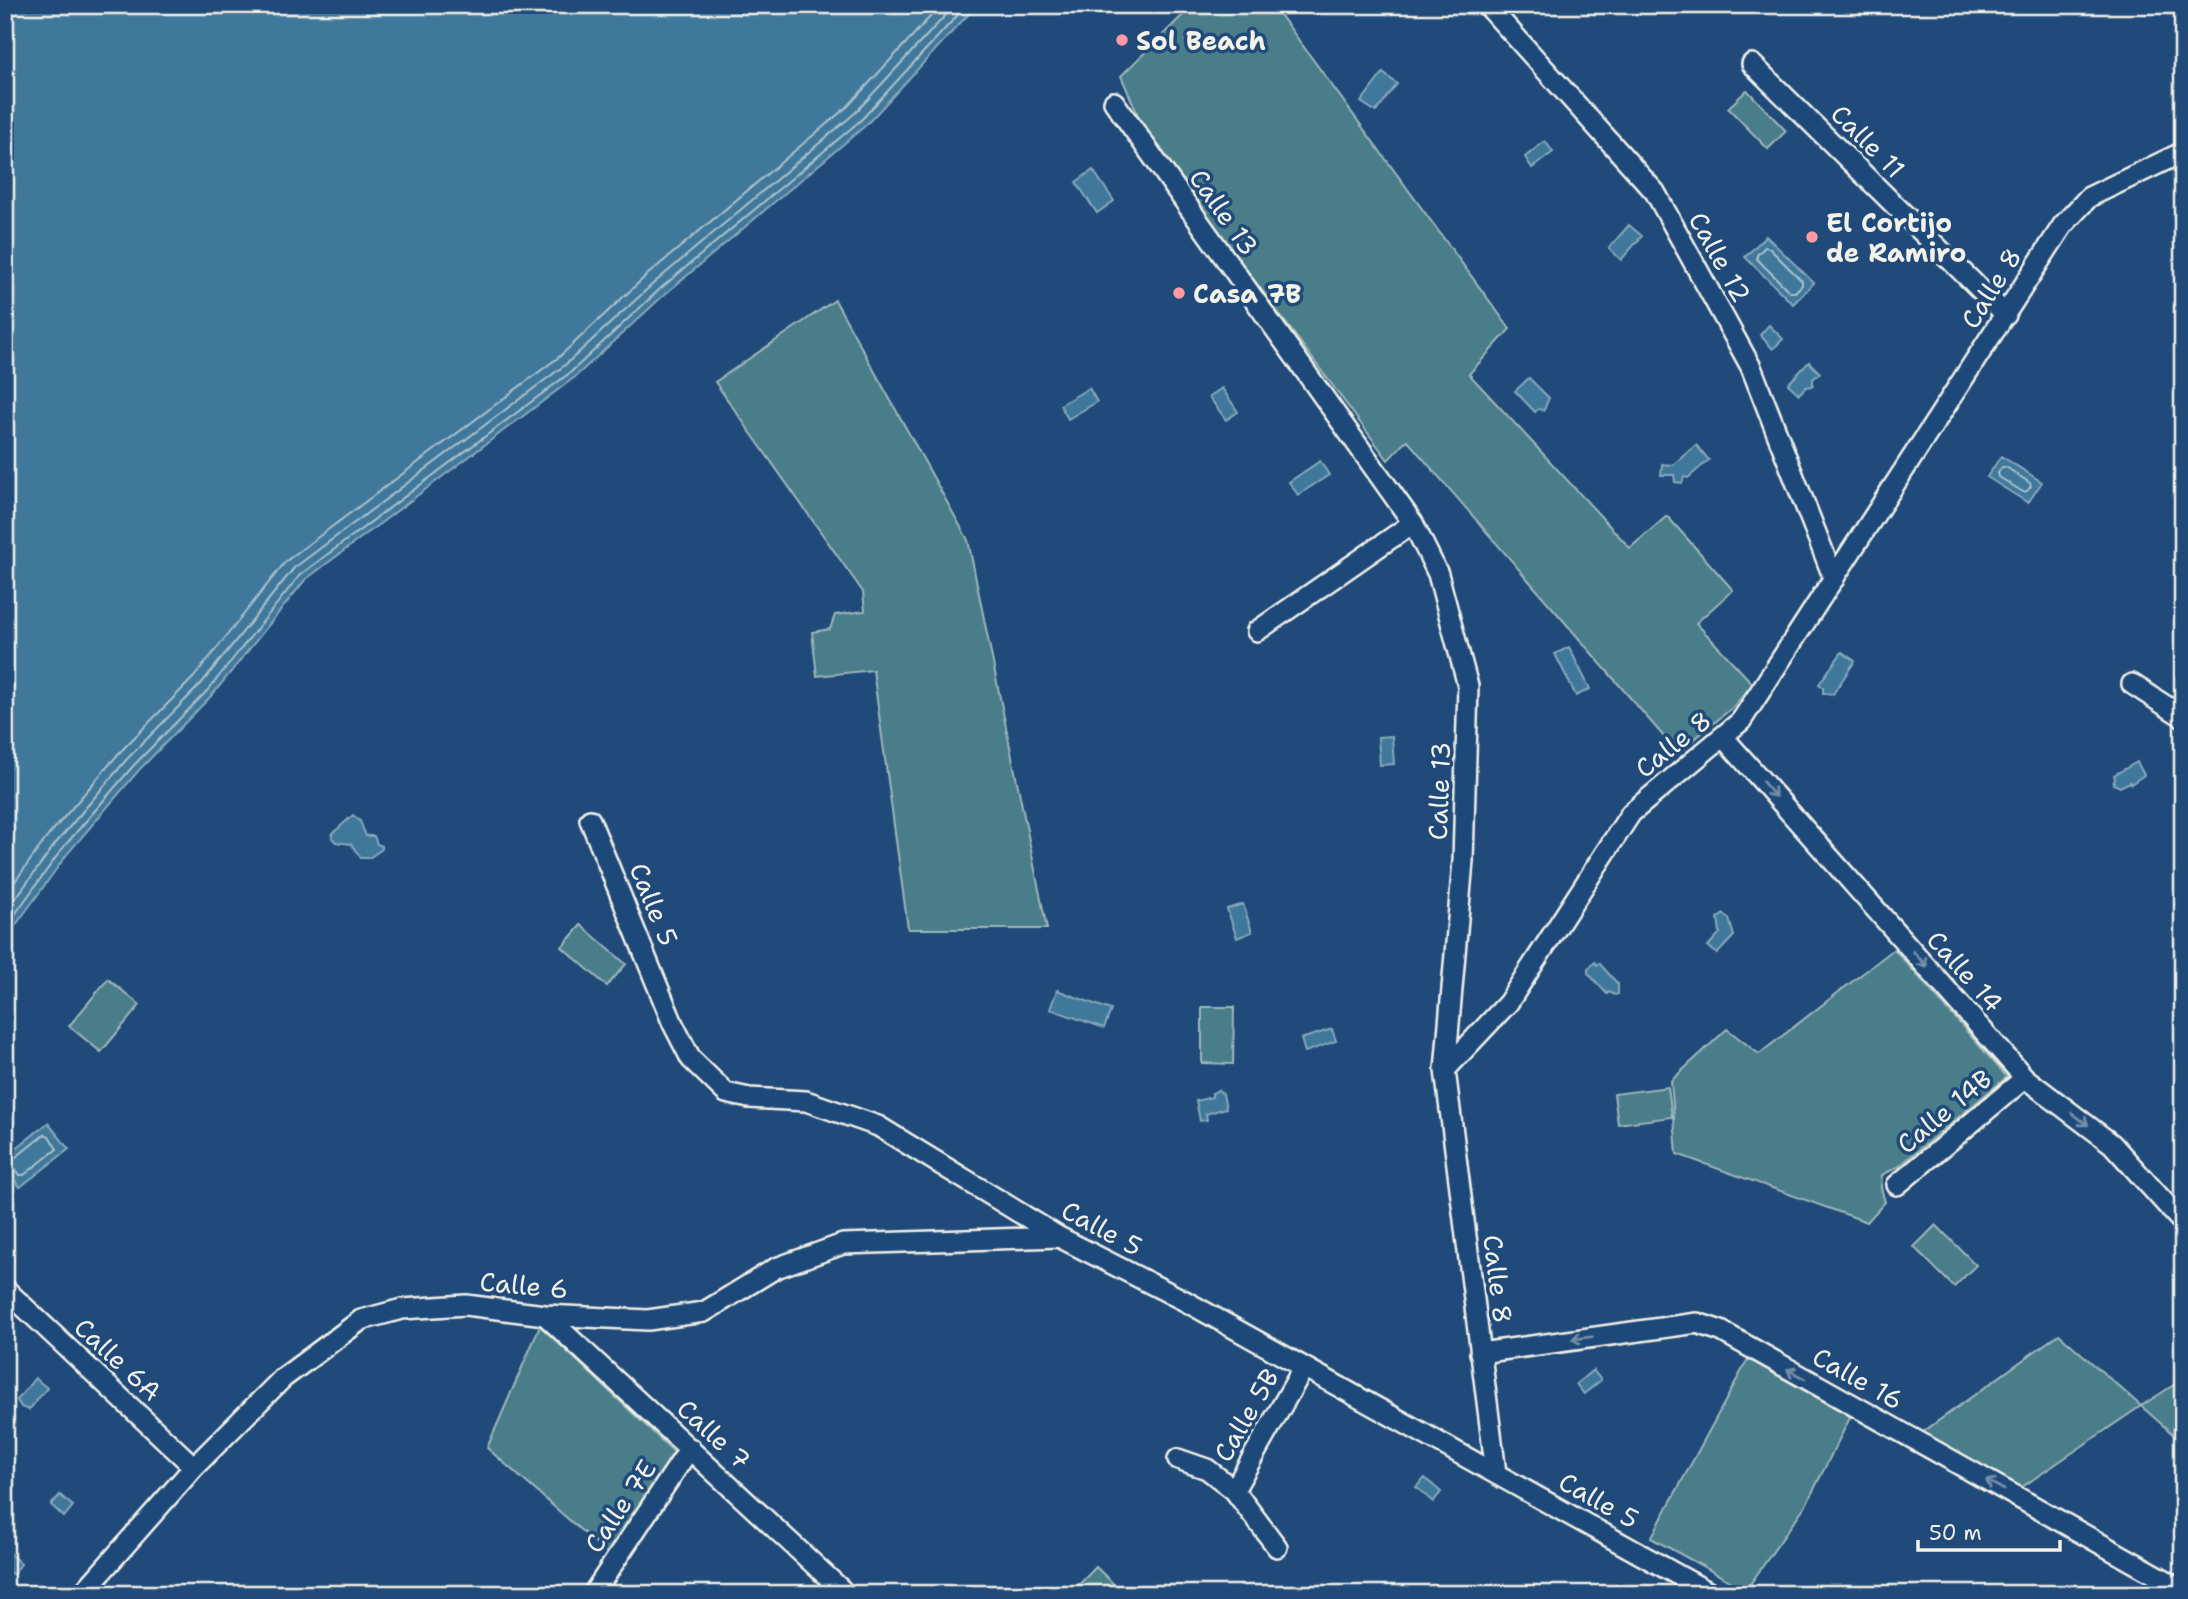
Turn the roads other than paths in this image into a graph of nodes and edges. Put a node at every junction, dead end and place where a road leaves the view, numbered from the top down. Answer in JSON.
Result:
{"nodes":[{"id":1,"x":1487,"y":5,"type":"edge"},
{"id":2,"x":1752,"y":64,"type":"dead end"},
{"id":3,"x":1114,"y":102,"type":"dead end"},
{"id":4,"x":2182,"y":151,"type":"edge"},
{"id":5,"x":2006,"y":315,"type":"junction"},
{"id":6,"x":1413,"y":523,"type":"junction"},
{"id":7,"x":1834,"y":579,"type":"junction"},
{"id":8,"x":1258,"y":631,"type":"dead end"},
{"id":9,"x":2132,"y":684,"type":"dead end"},
{"id":10,"x":2183,"y":717,"type":"edge"},
{"id":11,"x":1724,"y":738,"type":"junction"},
{"id":12,"x":590,"y":820,"type":"dead end"},
{"id":13,"x":1445,"y":1070,"type":"junction"},
{"id":14,"x":2025,"y":1078,"type":"junction"},
{"id":15,"x":1897,"y":1185,"type":"dead end"},
{"id":16,"x":2183,"y":1223,"type":"edge"},
{"id":17,"x":1059,"y":1237,"type":"junction"},
{"id":18,"x":5,"y":1289,"type":"edge"},
{"id":19,"x":545,"y":1315,"type":"junction"},
{"id":20,"x":1480,"y":1353,"type":"junction"},
{"id":21,"x":1304,"y":1367,"type":"junction"},
{"id":22,"x":690,"y":1448,"type":"junction"},
{"id":23,"x":1178,"y":1459,"type":"dead end"},
{"id":24,"x":194,"y":1467,"type":"junction"},
{"id":25,"x":1496,"y":1473,"type":"junction"},
{"id":26,"x":1234,"y":1490,"type":"junction"},
{"id":27,"x":1277,"y":1547,"type":"dead end"},
{"id":28,"x":2183,"y":1590,"type":"edge"},
{"id":29,"x":82,"y":1594,"type":"edge"},
{"id":30,"x":593,"y":1594,"type":"edge"},
{"id":31,"x":846,"y":1594,"type":"edge"},
{"id":32,"x":1712,"y":1594,"type":"edge"}],
"edges":[{"from":1,"to":7,"type":"street","name":"Calle 12"},
{"from":2,"to":5,"type":"street","name":"Calle 11"},
{"from":3,"to":6,"type":"street","name":"Calle 13"},
{"from":4,"to":5,"type":"street","name":"Calle 8"},
{"from":5,"to":7,"type":"street","name":"Calle 8"},
{"from":6,"to":8,"type":"street"},
{"from":6,"to":13,"type":"street","name":"Calle 13"},
{"from":7,"to":11,"type":"street","name":"Calle 8"},
{"from":9,"to":10,"type":"street"},
{"from":11,"to":13,"type":"street","name":"Calle 8"},
{"from":11,"to":14,"type":"street","name":"Calle 14","one_way":true},
{"from":12,"to":17,"type":"street","name":"Calle 5"},
{"from":13,"to":20,"type":"street","name":"Calle 8"},
{"from":14,"to":15,"type":"street","name":"Calle 14B"},
{"from":14,"to":16,"type":"street","name":"Calle 14","one_way":true},
{"from":17,"to":19,"type":"street","name":"Calle 6"},
{"from":17,"to":21,"type":"street","name":"Calle 5"},
{"from":18,"to":24,"type":"street","name":"Calle 6A"},
{"from":19,"to":22,"type":"street","name":"Calle 7"},
{"from":19,"to":24,"type":"street","name":"Calle 6"},
{"from":20,"to":25,"type":"street","name":"Calle 8"},
{"from":28,"to":20,"type":"street","name":"Calle 16","one_way":true},
{"from":21,"to":25,"type":"street","name":"Calle 5"},
{"from":21,"to":26,"type":"street","name":"Calle 5B"},
{"from":22,"to":30,"type":"street","name":"Calle 7E"},
{"from":22,"to":31,"type":"street","name":"Calle 7"},
{"from":23,"to":26,"type":"street","name":"Calle 5B"},
{"from":24,"to":29,"type":"street","name":"Calle 6"},
{"from":25,"to":32,"type":"street","name":"Calle 5"},
{"from":26,"to":27,"type":"street","name":"Calle 5B"}]}
